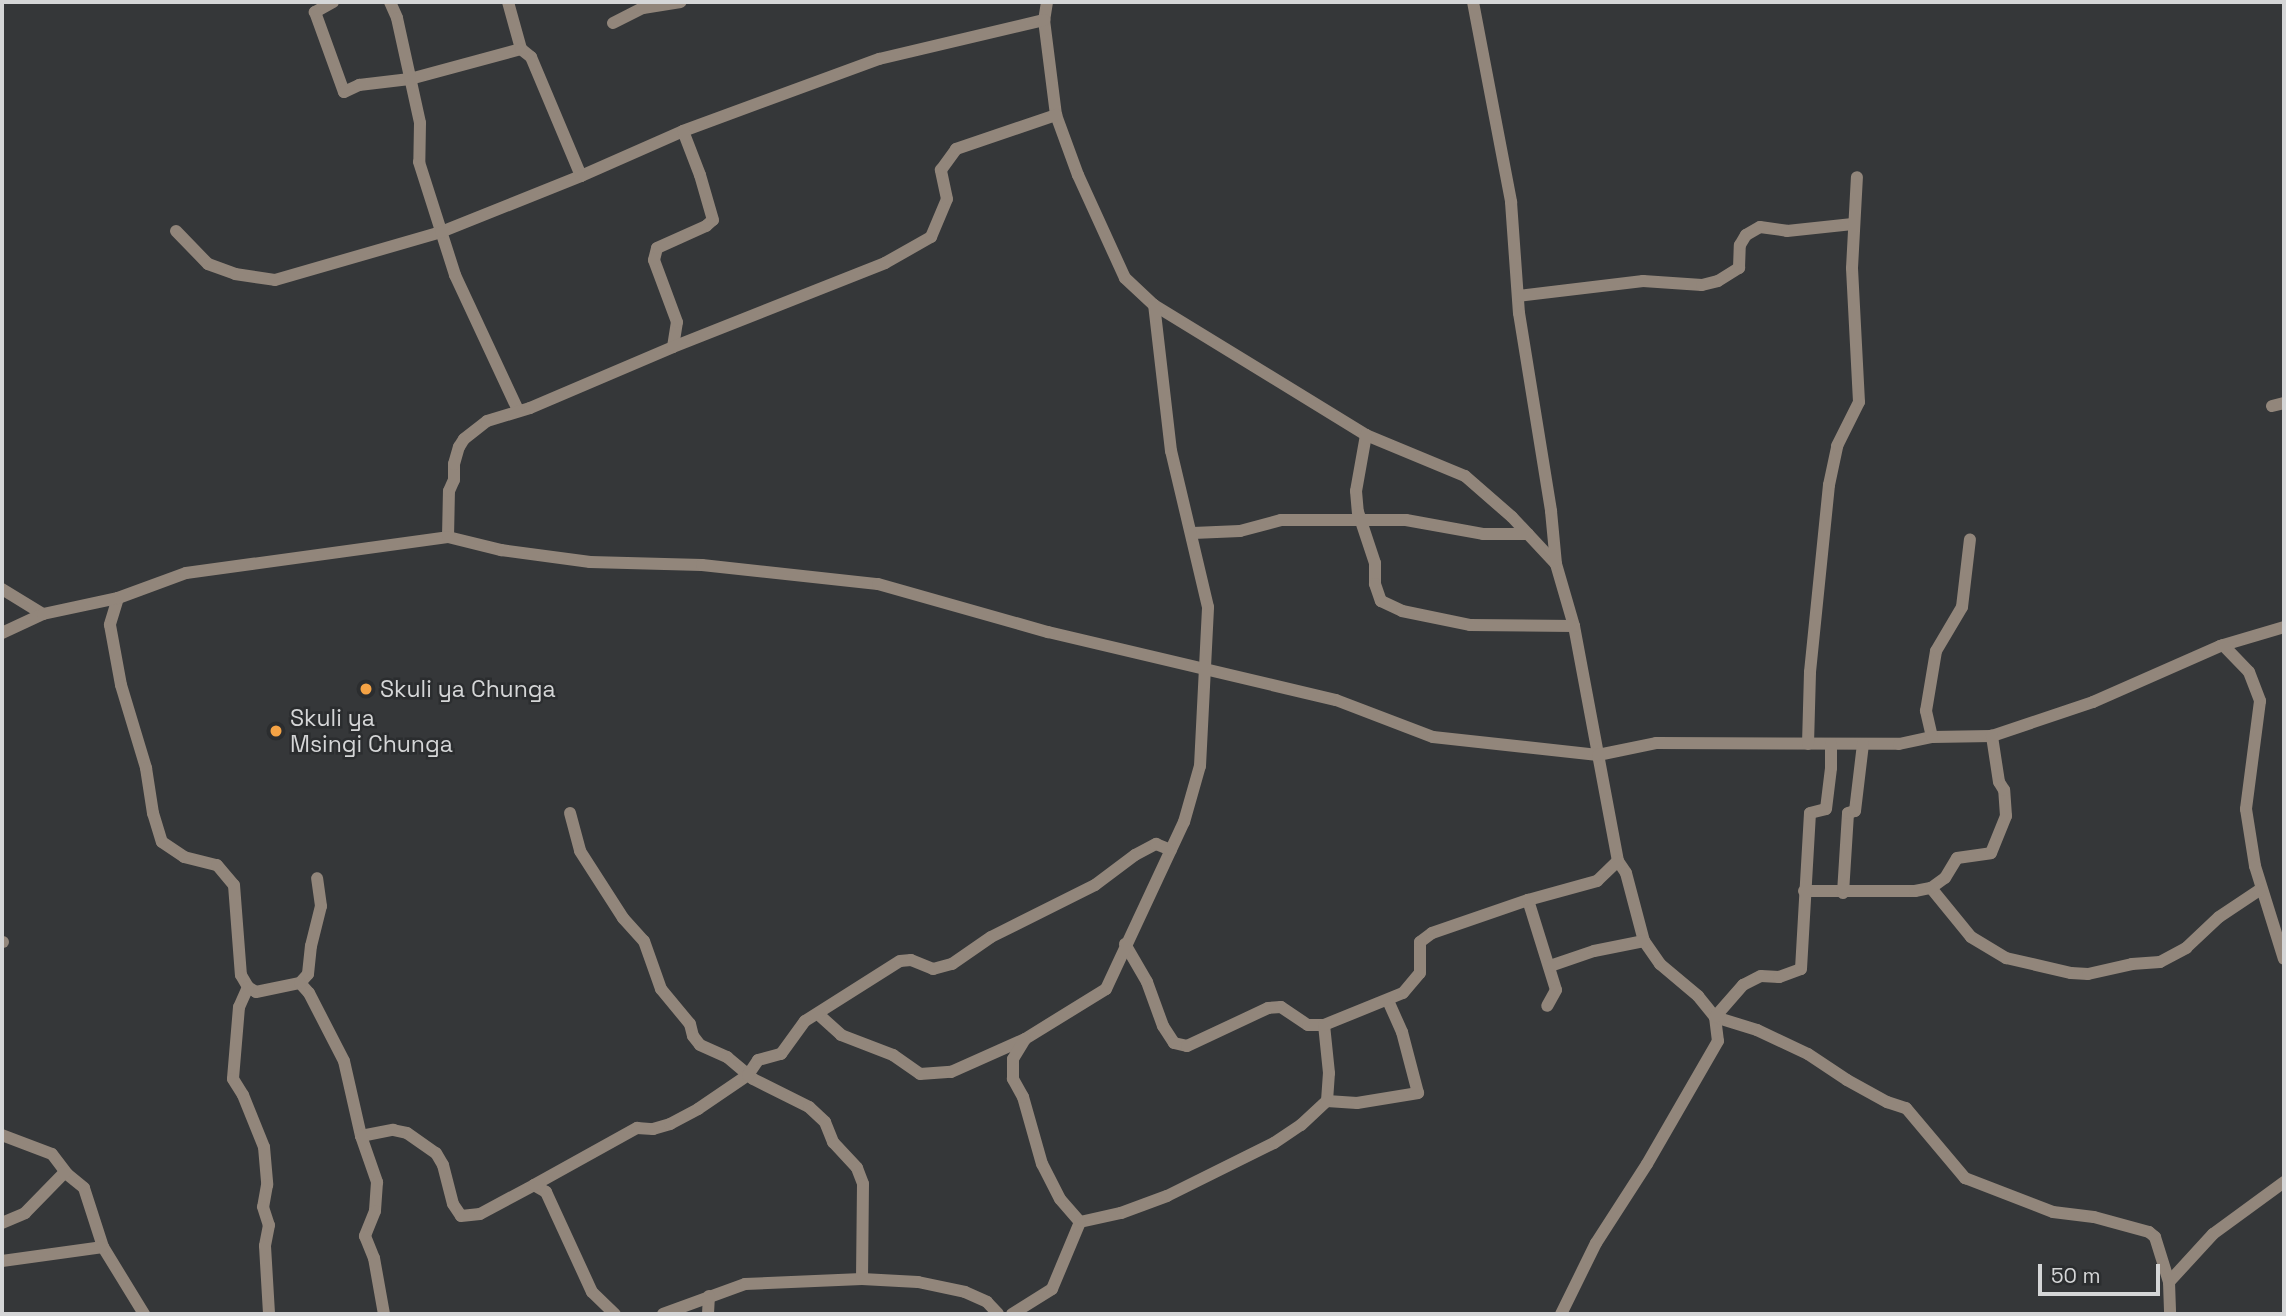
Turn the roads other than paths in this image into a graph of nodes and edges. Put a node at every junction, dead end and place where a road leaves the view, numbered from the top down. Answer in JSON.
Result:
{"nodes":[{"id":1,"x":333,"y":2,"type":"edge"},
{"id":2,"x":390,"y":2,"type":"edge"},
{"id":3,"x":508,"y":2,"type":"edge"},
{"id":4,"x":681,"y":2,"type":"edge"},
{"id":5,"x":1047,"y":2,"type":"edge"},
{"id":6,"x":1473,"y":2,"type":"edge"},
{"id":7,"x":1044,"y":20,"type":"junction"},
{"id":8,"x":613,"y":23,"type":"dead end"},
{"id":9,"x":521,"y":49,"type":"junction"},
{"id":10,"x":410,"y":79,"type":"junction"},
{"id":11,"x":1056,"y":115,"type":"junction"},
{"id":12,"x":683,"y":131,"type":"junction"},
{"id":13,"x":581,"y":176,"type":"junction"},
{"id":14,"x":1857,"y":177,"type":"dead end"},
{"id":15,"x":1853,"y":224,"type":"junction"},
{"id":16,"x":176,"y":231,"type":"dead end"},
{"id":17,"x":441,"y":232,"type":"junction"},
{"id":18,"x":1518,"y":296,"type":"junction"},
{"id":19,"x":1154,"y":305,"type":"junction"},
{"id":20,"x":673,"y":347,"type":"junction"},
{"id":21,"x":518,"y":410,"type":"junction"},
{"id":22,"x":1366,"y":435,"type":"junction"},
{"id":23,"x":1361,"y":521,"type":"junction"},
{"id":24,"x":1193,"y":533,"type":"junction"},
{"id":25,"x":1528,"y":534,"type":"junction"},
{"id":26,"x":447,"y":537,"type":"junction"},
{"id":27,"x":1970,"y":539,"type":"dead end"},
{"id":28,"x":1556,"y":564,"type":"junction"},
{"id":29,"x":2,"y":589,"type":"edge"},
{"id":30,"x":118,"y":598,"type":"junction"},
{"id":31,"x":43,"y":614,"type":"junction"},
{"id":32,"x":1574,"y":626,"type":"junction"},
{"id":33,"x":2284,"y":627,"type":"edge"},
{"id":34,"x":2,"y":633,"type":"edge"},
{"id":35,"x":2223,"y":645,"type":"junction"},
{"id":36,"x":1205,"y":667,"type":"junction"},
{"id":37,"x":1992,"y":736,"type":"junction"},
{"id":38,"x":1932,"y":737,"type":"junction"},
{"id":39,"x":1808,"y":744,"type":"junction"},
{"id":40,"x":1831,"y":744,"type":"junction"},
{"id":41,"x":1863,"y":744,"type":"junction"},
{"id":42,"x":1598,"y":755,"type":"junction"},
{"id":43,"x":570,"y":813,"type":"dead end"},
{"id":44,"x":1171,"y":850,"type":"junction"},
{"id":45,"x":1618,"y":861,"type":"junction"},
{"id":46,"x":317,"y":878,"type":"dead end"},
{"id":47,"x":1930,"y":888,"type":"junction"},
{"id":48,"x":2261,"y":889,"type":"junction"},
{"id":49,"x":1804,"y":891,"type":"junction"},
{"id":50,"x":1843,"y":893,"type":"junction"},
{"id":51,"x":1528,"y":900,"type":"junction"},
{"id":52,"x":1644,"y":941,"type":"junction"},
{"id":53,"x":1125,"y":944,"type":"junction"},
{"id":54,"x":2284,"y":959,"type":"edge"},
{"id":55,"x":1550,"y":966,"type":"junction"},
{"id":56,"x":300,"y":983,"type":"junction"},
{"id":57,"x":248,"y":987,"type":"junction"},
{"id":58,"x":1388,"y":1001,"type":"junction"},
{"id":59,"x":1547,"y":1006,"type":"dead end"},
{"id":60,"x":818,"y":1014,"type":"junction"},
{"id":61,"x":1715,"y":1017,"type":"junction"},
{"id":62,"x":1324,"y":1025,"type":"junction"},
{"id":63,"x":1025,"y":1039,"type":"junction"},
{"id":64,"x":748,"y":1075,"type":"junction"},
{"id":65,"x":1327,"y":1101,"type":"junction"},
{"id":66,"x":2,"y":1135,"type":"edge"},
{"id":67,"x":360,"y":1136,"type":"junction"},
{"id":68,"x":65,"y":1172,"type":"junction"},
{"id":69,"x":2284,"y":1182,"type":"edge"},
{"id":70,"x":534,"y":1185,"type":"junction"},
{"id":71,"x":1080,"y":1222,"type":"junction"},
{"id":72,"x":2,"y":1223,"type":"edge"},
{"id":73,"x":103,"y":1247,"type":"junction"},
{"id":74,"x":2,"y":1261,"type":"edge"},
{"id":75,"x":862,"y":1279,"type":"junction"},
{"id":76,"x":2169,"y":1282,"type":"junction"},
{"id":77,"x":709,"y":1296,"type":"junction"},
{"id":78,"x":144,"y":1314,"type":"edge"},
{"id":79,"x":269,"y":1314,"type":"edge"},
{"id":80,"x":384,"y":1314,"type":"edge"},
{"id":81,"x":615,"y":1314,"type":"edge"},
{"id":82,"x":663,"y":1314,"type":"edge"},
{"id":83,"x":708,"y":1314,"type":"edge"},
{"id":84,"x":998,"y":1314,"type":"edge"},
{"id":85,"x":1012,"y":1314,"type":"edge"},
{"id":86,"x":1561,"y":1314,"type":"edge"},
{"id":87,"x":2170,"y":1314,"type":"edge"}],
"edges":[{"from":1,"to":10,"type":"street"},
{"from":2,"to":10,"type":"street"},
{"from":3,"to":9,"type":"street"},
{"from":4,"to":8,"type":"street"},
{"from":5,"to":7,"type":"street"},
{"from":6,"to":18,"type":"street"},
{"from":7,"to":11,"type":"street"},
{"from":7,"to":12,"type":"street"},
{"from":9,"to":10,"type":"street"},
{"from":9,"to":13,"type":"street"},
{"from":10,"to":17,"type":"street"},
{"from":11,"to":19,"type":"street"},
{"from":11,"to":20,"type":"street"},
{"from":12,"to":13,"type":"street"},
{"from":12,"to":20,"type":"street"},
{"from":13,"to":17,"type":"street"},
{"from":14,"to":15,"type":"street"},
{"from":15,"to":18,"type":"street"},
{"from":15,"to":39,"type":"street"},
{"from":16,"to":17,"type":"street"},
{"from":17,"to":21,"type":"street"},
{"from":18,"to":28,"type":"street"},
{"from":19,"to":22,"type":"street"},
{"from":19,"to":24,"type":"street"},
{"from":20,"to":21,"type":"street"},
{"from":21,"to":26,"type":"street"},
{"from":22,"to":23,"type":"street"},
{"from":22,"to":25,"type":"street"},
{"from":23,"to":24,"type":"street"},
{"from":23,"to":25,"type":"street"},
{"from":23,"to":32,"type":"street"},
{"from":24,"to":36,"type":"street"},
{"from":25,"to":28,"type":"street"},
{"from":26,"to":30,"type":"street"},
{"from":26,"to":36,"type":"street"},
{"from":27,"to":38,"type":"street"},
{"from":28,"to":32,"type":"street"},
{"from":29,"to":31,"type":"street"},
{"from":30,"to":31,"type":"street"},
{"from":30,"to":57,"type":"street"},
{"from":31,"to":34,"type":"street"},
{"from":32,"to":42,"type":"street"},
{"from":33,"to":35,"type":"street"},
{"from":35,"to":37,"type":"street"},
{"from":35,"to":48,"type":"street"},
{"from":36,"to":42,"type":"street"},
{"from":36,"to":44,"type":"street"},
{"from":37,"to":38,"type":"street"},
{"from":37,"to":47,"type":"street"},
{"from":38,"to":41,"type":"street"},
{"from":39,"to":40,"type":"street"},
{"from":39,"to":42,"type":"street"},
{"from":40,"to":41,"type":"street"},
{"from":40,"to":49,"type":"street"},
{"from":41,"to":50,"type":"street"},
{"from":42,"to":45,"type":"street"},
{"from":43,"to":64,"type":"street"},
{"from":44,"to":53,"type":"street"},
{"from":44,"to":60,"type":"street"},
{"from":45,"to":51,"type":"street"},
{"from":45,"to":52,"type":"street"},
{"from":46,"to":56,"type":"street"},
{"from":47,"to":48,"type":"street"},
{"from":47,"to":50,"type":"street"},
{"from":48,"to":54,"type":"street"},
{"from":49,"to":50,"type":"street"},
{"from":49,"to":61,"type":"street"},
{"from":51,"to":55,"type":"street"},
{"from":51,"to":58,"type":"street"},
{"from":52,"to":55,"type":"street"},
{"from":52,"to":61,"type":"street"},
{"from":53,"to":62,"type":"street"},
{"from":53,"to":63,"type":"street"},
{"from":55,"to":59,"type":"street"},
{"from":56,"to":57,"type":"street"},
{"from":56,"to":67,"type":"street"},
{"from":57,"to":79,"type":"street"},
{"from":58,"to":62,"type":"street"},
{"from":58,"to":65,"type":"street"},
{"from":60,"to":63,"type":"street"},
{"from":60,"to":64,"type":"street"},
{"from":61,"to":76,"type":"street"},
{"from":61,"to":86,"type":"street"},
{"from":62,"to":65,"type":"street"},
{"from":63,"to":71,"type":"street"},
{"from":64,"to":70,"type":"street"},
{"from":64,"to":75,"type":"street"},
{"from":65,"to":71,"type":"street"},
{"from":66,"to":68,"type":"street"},
{"from":67,"to":70,"type":"street"},
{"from":67,"to":80,"type":"street"},
{"from":68,"to":72,"type":"street"},
{"from":68,"to":73,"type":"street"},
{"from":69,"to":76,"type":"street"},
{"from":70,"to":81,"type":"street"},
{"from":71,"to":85,"type":"street"},
{"from":73,"to":74,"type":"street"},
{"from":73,"to":78,"type":"street"},
{"from":75,"to":77,"type":"street"},
{"from":75,"to":84,"type":"street"},
{"from":76,"to":87,"type":"street"},
{"from":77,"to":82,"type":"street"},
{"from":77,"to":83,"type":"street"}]}
